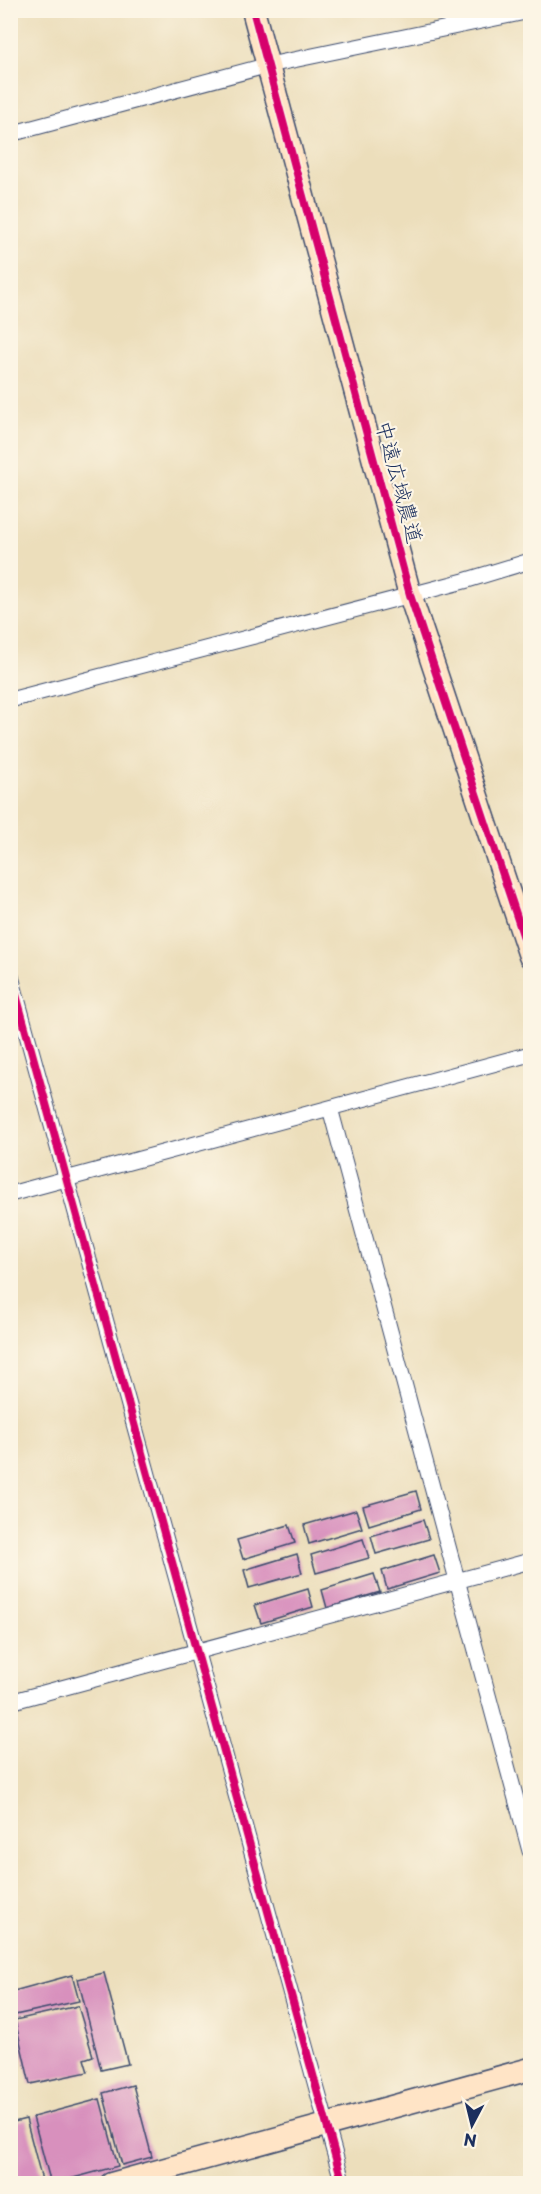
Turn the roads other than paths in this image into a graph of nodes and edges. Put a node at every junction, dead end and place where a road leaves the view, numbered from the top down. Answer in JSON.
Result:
{"nodes":[{"id":1,"x":253,"y":10,"type":"edge"},
{"id":2,"x":531,"y":11,"type":"edge"},
{"id":3,"x":269,"y":65,"type":"junction"},
{"id":4,"x":10,"y":134,"type":"edge"},
{"id":5,"x":531,"y":561,"type":"edge"},
{"id":6,"x":410,"y":595,"type":"junction"},
{"id":7,"x":10,"y":700,"type":"edge"},
{"id":8,"x":531,"y":956,"type":"edge"},
{"id":9,"x":10,"y":973,"type":"edge"},
{"id":10,"x":531,"y":1054,"type":"edge"},
{"id":11,"x":330,"y":1108,"type":"junction"},
{"id":12,"x":66,"y":1179,"type":"junction"},
{"id":13,"x":10,"y":1194,"type":"edge"},
{"id":14,"x":531,"y":1561,"type":"edge"},
{"id":15,"x":458,"y":1581,"type":"junction"},
{"id":16,"x":196,"y":1653,"type":"junction"},
{"id":17,"x":10,"y":1702,"type":"edge"},
{"id":18,"x":531,"y":1851,"type":"edge"},
{"id":19,"x":531,"y":2069,"type":"edge"},
{"id":20,"x":327,"y":2124,"type":"junction"},
{"id":21,"x":111,"y":2184,"type":"edge"},
{"id":22,"x":343,"y":2184,"type":"edge"}],
"edges":[{"from":1,"to":3,"type":"street","name":"中遠広域農道"},
{"from":2,"to":3,"type":"street"},
{"from":3,"to":4,"type":"street"},
{"from":3,"to":6,"type":"street","name":"中遠広域農道"},
{"from":5,"to":6,"type":"street"},
{"from":6,"to":7,"type":"street"},
{"from":6,"to":8,"type":"street","name":"中遠広域農道"},
{"from":9,"to":12,"type":"street"},
{"from":10,"to":11,"type":"street"},
{"from":11,"to":12,"type":"street"},
{"from":11,"to":15,"type":"street"},
{"from":12,"to":13,"type":"street"},
{"from":12,"to":16,"type":"street"},
{"from":14,"to":15,"type":"street"},
{"from":15,"to":16,"type":"street"},
{"from":15,"to":18,"type":"street"},
{"from":16,"to":17,"type":"street"},
{"from":16,"to":20,"type":"street"},
{"from":19,"to":20,"type":"street"},
{"from":20,"to":21,"type":"street"},
{"from":20,"to":22,"type":"street"}]}
